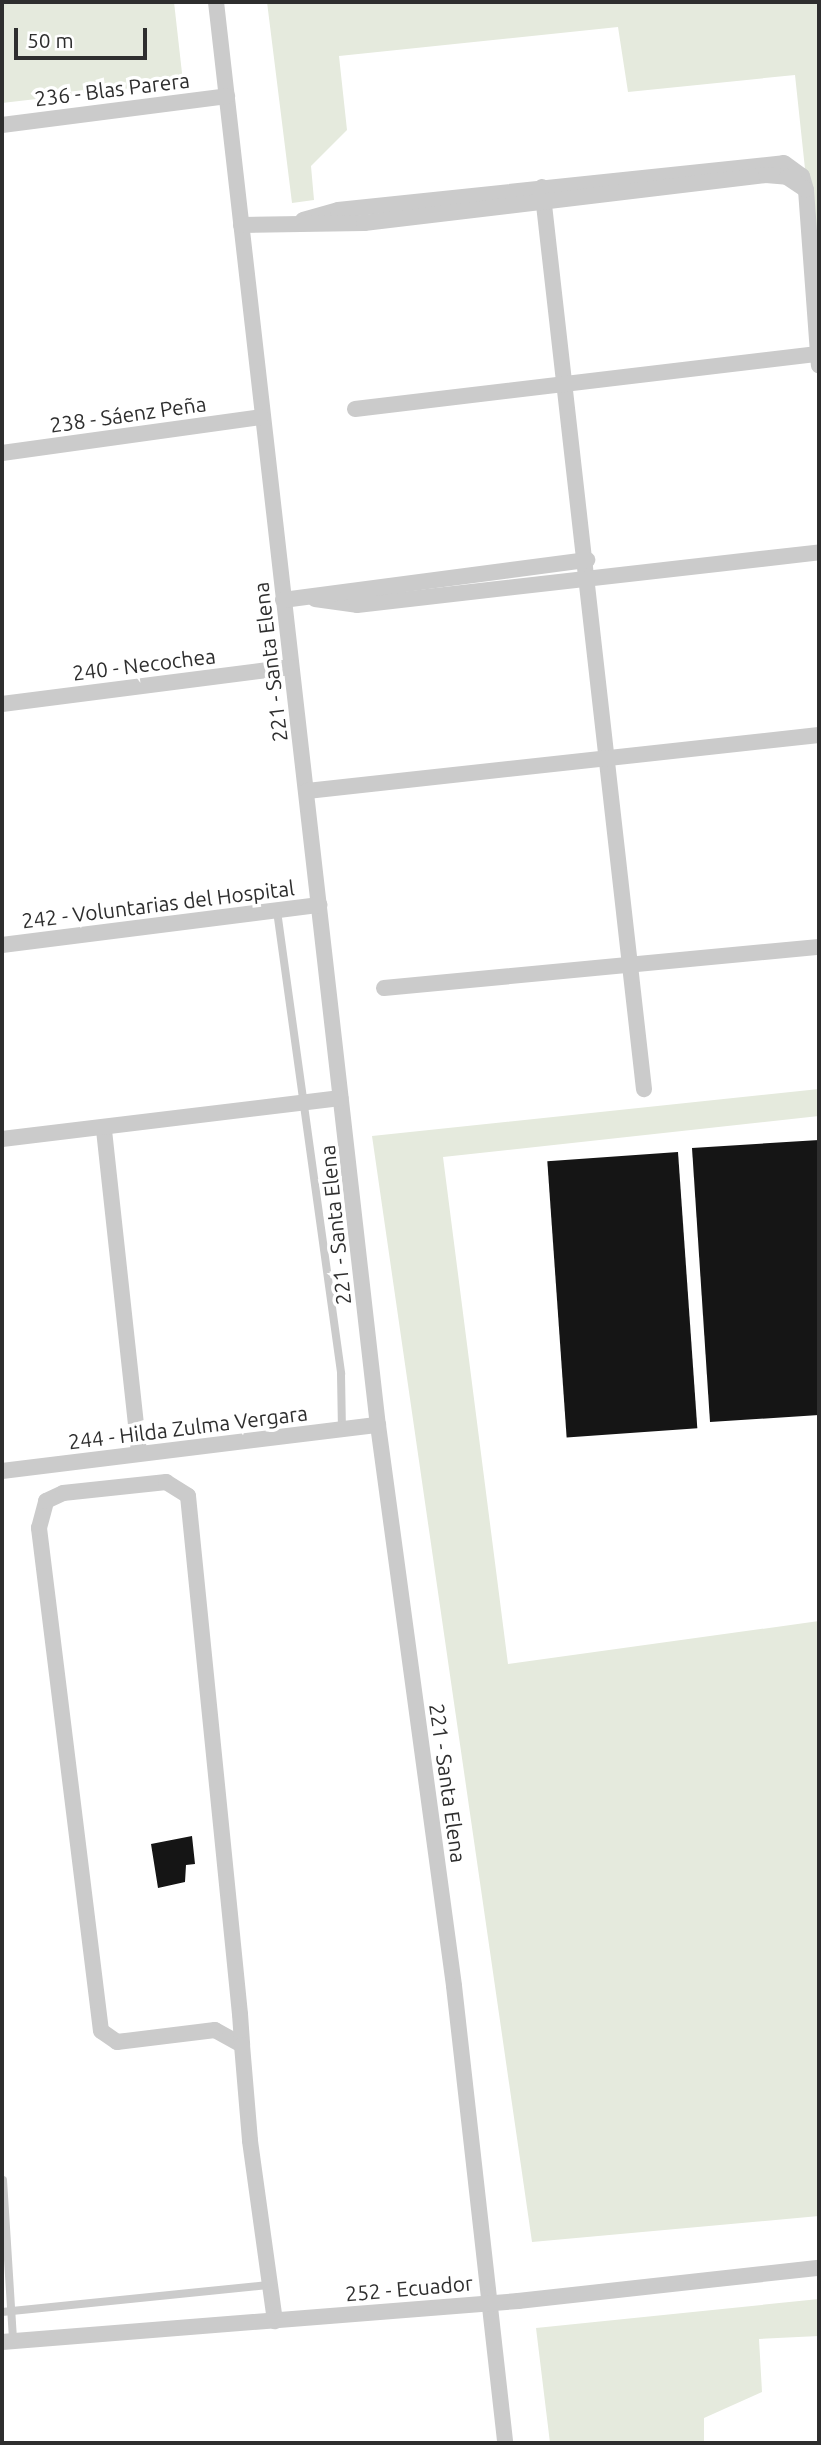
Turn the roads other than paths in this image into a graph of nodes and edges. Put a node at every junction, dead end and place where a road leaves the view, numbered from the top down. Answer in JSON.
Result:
{"nodes":[{"id":1,"x":216,"y":2,"type":"edge"},
{"id":2,"x":227,"y":96,"type":"junction"},
{"id":3,"x":2,"y":125,"type":"edge"},
{"id":4,"x":544,"y":194,"type":"junction"},
{"id":5,"x":241,"y":225,"type":"junction"},
{"id":6,"x":819,"y":360,"type":"edge"},
{"id":7,"x":565,"y":384,"type":"junction"},
{"id":8,"x":355,"y":409,"type":"dead end"},
{"id":9,"x":261,"y":417,"type":"junction"},
{"id":10,"x":2,"y":453,"type":"edge"},
{"id":11,"x":819,"y":552,"type":"edge"},
{"id":12,"x":587,"y":567,"type":"junction"},
{"id":13,"x":284,"y":600,"type":"junction"},
{"id":14,"x":291,"y":667,"type":"junction"},
{"id":15,"x":2,"y":704,"type":"edge"},
{"id":16,"x":819,"y":735,"type":"edge"},
{"id":17,"x":609,"y":758,"type":"junction"},
{"id":18,"x":307,"y":790,"type":"junction"},
{"id":19,"x":319,"y":905,"type":"junction"},
{"id":20,"x":277,"y":911,"type":"junction"},
{"id":21,"x":2,"y":945,"type":"edge"},
{"id":22,"x":819,"y":947,"type":"edge"},
{"id":23,"x":631,"y":964,"type":"junction"},
{"id":24,"x":384,"y":988,"type":"dead end"},
{"id":25,"x":644,"y":1089,"type":"dead end"},
{"id":26,"x":341,"y":1098,"type":"junction"},
{"id":27,"x":303,"y":1102,"type":"junction"},
{"id":28,"x":104,"y":1130,"type":"junction"},
{"id":29,"x":2,"y":1139,"type":"edge"},
{"id":30,"x":378,"y":1425,"type":"junction"},
{"id":31,"x":342,"y":1430,"type":"junction"},
{"id":32,"x":139,"y":1453,"type":"junction"},
{"id":33,"x":2,"y":1471,"type":"edge"},
{"id":34,"x":242,"y":2045,"type":"junction"},
{"id":35,"x":3,"y":2180,"type":"edge"},
{"id":36,"x":819,"y":2268,"type":"edge"},
{"id":37,"x":268,"y":2285,"type":"junction"},
{"id":38,"x":492,"y":2302,"type":"junction"},
{"id":39,"x":4,"y":2311,"type":"edge"},
{"id":40,"x":275,"y":2321,"type":"junction"},
{"id":41,"x":7,"y":2342,"type":"edge"},
{"id":42,"x":505,"y":2443,"type":"edge"}],
"edges":[{"from":1,"to":2,"type":"street","name":"221 - Santa Elena"},
{"from":2,"to":3,"type":"street","name":"236 - Blas Parera"},
{"from":2,"to":5,"type":"street","name":"221 - Santa Elena"},
{"from":4,"to":5,"type":"street"},
{"from":4,"to":6,"type":"street"},
{"from":4,"to":7,"type":"street"},
{"from":5,"to":9,"type":"street","name":"221 - Santa Elena"},
{"from":6,"to":7,"type":"street"},
{"from":7,"to":8,"type":"street"},
{"from":7,"to":12,"type":"street"},
{"from":9,"to":10,"type":"street","name":"238 - Sáenz Peña"},
{"from":9,"to":13,"type":"street","name":"221 - Santa Elena"},
{"from":11,"to":12,"type":"street"},
{"from":12,"to":13,"type":"street"},
{"from":12,"to":17,"type":"street"},
{"from":13,"to":14,"type":"street","name":"221 - Santa Elena"},
{"from":14,"to":15,"type":"street","name":"240 - Necochea"},
{"from":14,"to":18,"type":"street","name":"221 - Santa Elena"},
{"from":16,"to":17,"type":"street"},
{"from":17,"to":18,"type":"street"},
{"from":17,"to":23,"type":"street"},
{"from":18,"to":19,"type":"street","name":"221 - Santa Elena"},
{"from":19,"to":20,"type":"street","name":"242 - Voluntarias del Hospital"},
{"from":19,"to":26,"type":"street","name":"221 - Santa Elena"},
{"from":20,"to":21,"type":"street","name":"242 - Voluntarias del Hospital"},
{"from":20,"to":27,"type":"lane","name":"221 - Santa Elena"},
{"from":22,"to":23,"type":"street"},
{"from":23,"to":24,"type":"street"},
{"from":23,"to":25,"type":"street"},
{"from":26,"to":27,"type":"street"},
{"from":26,"to":30,"type":"street","name":"221 - Santa Elena"},
{"from":27,"to":28,"type":"street"},
{"from":27,"to":31,"type":"lane","name":"221 - Santa Elena"},
{"from":28,"to":29,"type":"street"},
{"from":28,"to":32,"type":"street"},
{"from":30,"to":31,"type":"street","name":"244 - Hilda Zulma Vergara"},
{"from":30,"to":38,"type":"street","name":"221 - Santa Elena"},
{"from":31,"to":32,"type":"street","name":"244 - Hilda Zulma Vergara"},
{"from":32,"to":33,"type":"street","name":"244 - Hilda Zulma Vergara"},
{"from":34,"to":34,"type":"street"},
{"from":34,"to":37,"type":"street"},
{"from":35,"to":39,"type":"lane"},
{"from":36,"to":38,"type":"street","name":"252 - Ecuador"},
{"from":37,"to":39,"type":"lane"},
{"from":37,"to":40,"type":"street"},
{"from":38,"to":40,"type":"street","name":"252 - Ecuador"},
{"from":38,"to":42,"type":"street","name":"221 - Santa Elena"},
{"from":39,"to":41,"type":"lane"},
{"from":40,"to":41,"type":"street","name":"252 - Ecuador"}]}
